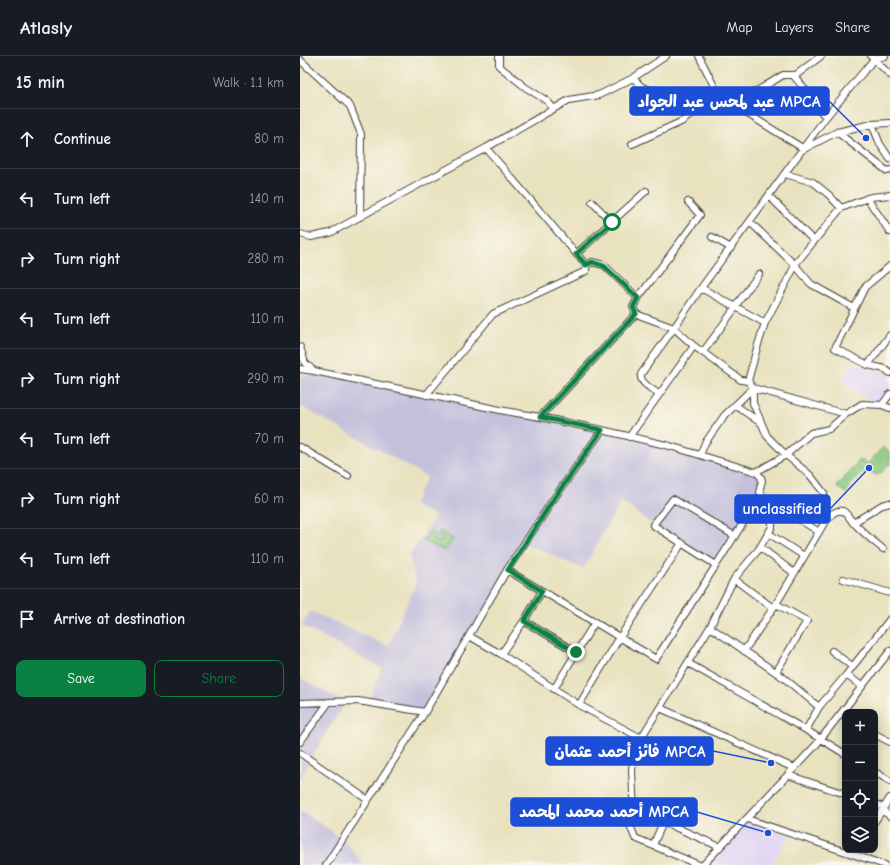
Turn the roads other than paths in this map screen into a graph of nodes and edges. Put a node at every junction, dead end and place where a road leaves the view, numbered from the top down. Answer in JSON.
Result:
{"nodes":[{"id":1,"x":499,"y":56,"type":"edge"},
{"id":2,"x":666,"y":56,"type":"edge"},
{"id":3,"x":699,"y":56,"type":"edge"},
{"id":4,"x":821,"y":56,"type":"edge"},
{"id":5,"x":884,"y":56,"type":"edge"},
{"id":6,"x":872,"y":58,"type":"edge"},
{"id":7,"x":812,"y":59,"type":"edge"},
{"id":8,"x":300,"y":60,"type":"edge"},
{"id":9,"x":793,"y":75,"type":"junction"},
{"id":10,"x":890,"y":75,"type":"edge"},
{"id":11,"x":633,"y":78,"type":"junction"},
{"id":12,"x":717,"y":92,"type":"junction"},
{"id":13,"x":699,"y":108,"type":"junction"},
{"id":14,"x":554,"y":109,"type":"junction"},
{"id":15,"x":743,"y":111,"type":"junction"},
{"id":16,"x":826,"y":117,"type":"junction"},
{"id":17,"x":890,"y":123,"type":"edge"},
{"id":18,"x":872,"y":124,"type":"junction"},
{"id":19,"x":837,"y":132,"type":"junction"},
{"id":20,"x":632,"y":144,"type":"dead end"},
{"id":21,"x":486,"y":148,"type":"junction"},
{"id":22,"x":804,"y":149,"type":"junction"},
{"id":23,"x":890,"y":159,"type":"edge"},
{"id":24,"x":890,"y":170,"type":"edge"},
{"id":25,"x":785,"y":174,"type":"junction"},
{"id":26,"x":646,"y":191,"type":"dead end"},
{"id":27,"x":890,"y":195,"type":"edge"},
{"id":28,"x":769,"y":196,"type":"junction"},
{"id":29,"x":867,"y":198,"type":"junction"},
{"id":30,"x":592,"y":202,"type":"dead end"},
{"id":31,"x":688,"y":202,"type":"dead end"},
{"id":32,"x":841,"y":208,"type":"junction"},
{"id":33,"x":360,"y":217,"type":"junction"},
{"id":34,"x":612,"y":222,"type":"junction"},
{"id":35,"x":750,"y":222,"type":"junction"},
{"id":36,"x":890,"y":232,"type":"edge"},
{"id":37,"x":300,"y":234,"type":"edge"},
{"id":38,"x":712,"y":237,"type":"dead end"},
{"id":39,"x":814,"y":241,"type":"junction"},
{"id":40,"x":731,"y":248,"type":"junction"},
{"id":41,"x":576,"y":254,"type":"junction"},
{"id":42,"x":586,"y":265,"type":"junction"},
{"id":43,"x":795,"y":265,"type":"junction"},
{"id":44,"x":890,"y":266,"type":"edge"},
{"id":45,"x":759,"y":274,"type":"dead end"},
{"id":46,"x":700,"y":288,"type":"junction"},
{"id":47,"x":638,"y":298,"type":"junction"},
{"id":48,"x":736,"y":307,"type":"junction"},
{"id":49,"x":854,"y":308,"type":"junction"},
{"id":50,"x":636,"y":314,"type":"junction"},
{"id":51,"x":765,"y":323,"type":"junction"},
{"id":52,"x":674,"y":328,"type":"junction"},
{"id":53,"x":890,"y":335,"type":"edge"},
{"id":54,"x":694,"y":346,"type":"junction"},
{"id":55,"x":300,"y":347,"type":"edge"},
{"id":56,"x":703,"y":352,"type":"junction"},
{"id":57,"x":868,"y":365,"type":"junction"},
{"id":58,"x":300,"y":369,"type":"edge"},
{"id":59,"x":314,"y":371,"type":"junction"},
{"id":60,"x":890,"y":373,"type":"edge"},
{"id":61,"x":748,"y":381,"type":"junction"},
{"id":62,"x":753,"y":388,"type":"junction"},
{"id":63,"x":890,"y":394,"type":"edge"},
{"id":64,"x":426,"y":395,"type":"junction"},
{"id":65,"x":659,"y":395,"type":"junction"},
{"id":66,"x":734,"y":405,"type":"junction"},
{"id":67,"x":882,"y":405,"type":"junction"},
{"id":68,"x":890,"y":408,"type":"edge"},
{"id":69,"x":846,"y":414,"type":"junction"},
{"id":70,"x":540,"y":417,"type":"junction"},
{"id":71,"x":761,"y":423,"type":"junction"},
{"id":72,"x":602,"y":430,"type":"junction"},
{"id":73,"x":629,"y":437,"type":"junction"},
{"id":74,"x":300,"y":447,"type":"edge"},
{"id":75,"x":700,"y":455,"type":"junction"},
{"id":76,"x":786,"y":455,"type":"junction"},
{"id":77,"x":756,"y":472,"type":"junction"},
{"id":78,"x":348,"y":476,"type":"dead end"},
{"id":79,"x":824,"y":493,"type":"dead end"},
{"id":80,"x":761,"y":494,"type":"junction"},
{"id":81,"x":890,"y":503,"type":"edge"},
{"id":82,"x":772,"y":511,"type":"junction"},
{"id":83,"x":853,"y":523,"type":"junction"},
{"id":84,"x":819,"y":532,"type":"junction"},
{"id":85,"x":768,"y":533,"type":"junction"},
{"id":86,"x":735,"y":536,"type":"junction"},
{"id":87,"x":682,"y":544,"type":"junction"},
{"id":88,"x":760,"y":547,"type":"junction"},
{"id":89,"x":884,"y":549,"type":"dead end"},
{"id":90,"x":804,"y":556,"type":"junction"},
{"id":91,"x":716,"y":565,"type":"junction"},
{"id":92,"x":508,"y":570,"type":"junction"},
{"id":93,"x":794,"y":573,"type":"junction"},
{"id":94,"x":843,"y":579,"type":"dead end"},
{"id":95,"x":734,"y":580,"type":"junction"},
{"id":96,"x":542,"y":591,"type":"junction"},
{"id":97,"x":890,"y":594,"type":"edge"},
{"id":98,"x":774,"y":606,"type":"junction"},
{"id":99,"x":890,"y":619,"type":"edge"},
{"id":100,"x":524,"y":621,"type":"junction"},
{"id":101,"x":595,"y":622,"type":"junction"},
{"id":102,"x":710,"y":628,"type":"junction"},
{"id":103,"x":469,"y":636,"type":"junction"},
{"id":104,"x":620,"y":637,"type":"junction"},
{"id":105,"x":744,"y":650,"type":"junction"},
{"id":106,"x":832,"y":651,"type":"dead end"},
{"id":107,"x":890,"y":651,"type":"edge"},
{"id":108,"x":576,"y":652,"type":"junction"},
{"id":109,"x":501,"y":654,"type":"junction"},
{"id":110,"x":688,"y":663,"type":"junction"},
{"id":111,"x":853,"y":667,"type":"junction"},
{"id":112,"x":776,"y":672,"type":"junction"},
{"id":113,"x":846,"y":675,"type":"junction"},
{"id":114,"x":862,"y":686,"type":"junction"},
{"id":115,"x":554,"y":689,"type":"junction"},
{"id":116,"x":329,"y":702,"type":"junction"},
{"id":117,"x":300,"y":703,"type":"edge"},
{"id":118,"x":579,"y":705,"type":"junction"},
{"id":119,"x":819,"y":707,"type":"junction"},
{"id":120,"x":660,"y":708,"type":"junction"},
{"id":121,"x":847,"y":709,"type":"edge"},
{"id":122,"x":425,"y":712,"type":"junction"},
{"id":123,"x":842,"y":717,"type":"edge"},
{"id":124,"x":806,"y":730,"type":"junction"},
{"id":125,"x":878,"y":736,"type":"edge"},
{"id":126,"x":641,"y":738,"type":"junction"},
{"id":127,"x":821,"y":740,"type":"junction"},
{"id":128,"x":300,"y":742,"type":"edge"},
{"id":129,"x":890,"y":742,"type":"edge"},
{"id":130,"x":669,"y":751,"type":"dead end"},
{"id":131,"x":842,"y":752,"type":"edge"},
{"id":132,"x":300,"y":753,"type":"edge"},
{"id":133,"x":794,"y":768,"type":"junction"},
{"id":134,"x":878,"y":774,"type":"edge"},
{"id":135,"x":788,"y":775,"type":"junction"},
{"id":136,"x":890,"y":781,"type":"edge"},
{"id":137,"x":842,"y":793,"type":"edge"},
{"id":138,"x":890,"y":798,"type":"edge"},
{"id":139,"x":368,"y":800,"type":"junction"},
{"id":140,"x":878,"y":806,"type":"edge"},
{"id":141,"x":883,"y":809,"type":"junction"},
{"id":142,"x":890,"y":816,"type":"edge"},
{"id":143,"x":878,"y":817,"type":"edge"},
{"id":144,"x":747,"y":819,"type":"junction"},
{"id":145,"x":652,"y":845,"type":"junction"},
{"id":146,"x":720,"y":847,"type":"junction"},
{"id":147,"x":326,"y":865,"type":"edge"},
{"id":148,"x":699,"y":865,"type":"edge"},
{"id":149,"x":703,"y":865,"type":"edge"},
{"id":150,"x":885,"y":865,"type":"edge"}],
"edges":[{"from":1,"to":14,"type":"street"},
{"from":2,"to":11,"type":"street"},
{"from":3,"to":12,"type":"street"},
{"from":4,"to":7,"type":"street"},
{"from":5,"to":6,"type":"street"},
{"from":6,"to":10,"type":"street"},
{"from":6,"to":16,"type":"street"},
{"from":7,"to":9,"type":"street"},
{"from":8,"to":33,"type":"street"},
{"from":9,"to":15,"type":"street"},
{"from":9,"to":16,"type":"street"},
{"from":11,"to":13,"type":"street"},
{"from":11,"to":14,"type":"street"},
{"from":12,"to":13,"type":"street"},
{"from":12,"to":15,"type":"street"},
{"from":13,"to":20,"type":"street"},
{"from":14,"to":21,"type":"street"},
{"from":15,"to":22,"type":"street"},
{"from":16,"to":22,"type":"street"},
{"from":17,"to":18,"type":"street"},
{"from":18,"to":19,"type":"street"},
{"from":18,"to":23,"type":"street"},
{"from":19,"to":22,"type":"street"},
{"from":19,"to":24,"type":"street"},
{"from":21,"to":33,"type":"street"},
{"from":21,"to":41,"type":"street"},
{"from":22,"to":25,"type":"street"},
{"from":25,"to":28,"type":"street"},
{"from":25,"to":32,"type":"street"},
{"from":26,"to":34,"type":"street"},
{"from":27,"to":29,"type":"street"},
{"from":28,"to":35,"type":"street"},
{"from":28,"to":39,"type":"street"},
{"from":29,"to":32,"type":"street"},
{"from":29,"to":36,"type":"street"},
{"from":30,"to":34,"type":"street"},
{"from":31,"to":47,"type":"street"},
{"from":32,"to":39,"type":"street"},
{"from":33,"to":37,"type":"street"},
{"from":34,"to":41,"type":"street"},
{"from":35,"to":40,"type":"street"},
{"from":35,"to":43,"type":"street"},
{"from":38,"to":40,"type":"street"},
{"from":39,"to":43,"type":"street"},
{"from":40,"to":46,"type":"street"},
{"from":41,"to":42,"type":"street"},
{"from":42,"to":47,"type":"street"},
{"from":42,"to":64,"type":"street"},
{"from":43,"to":49,"type":"street"},
{"from":43,"to":51,"type":"street"},
{"from":44,"to":49,"type":"street"},
{"from":45,"to":48,"type":"street"},
{"from":46,"to":48,"type":"street"},
{"from":46,"to":52,"type":"street"},
{"from":47,"to":50,"type":"street"},
{"from":48,"to":51,"type":"street"},
{"from":48,"to":56,"type":"street"},
{"from":49,"to":57,"type":"street"},
{"from":50,"to":52,"type":"street"},
{"from":50,"to":70,"type":"street"},
{"from":51,"to":61,"type":"street"},
{"from":52,"to":54,"type":"street"},
{"from":52,"to":65,"type":"street"},
{"from":53,"to":57,"type":"street"},
{"from":54,"to":56,"type":"street"},
{"from":54,"to":65,"type":"street"},
{"from":55,"to":59,"type":"street"},
{"from":56,"to":61,"type":"street"},
{"from":57,"to":60,"type":"street"},
{"from":58,"to":59,"type":"street"},
{"from":59,"to":64,"type":"street"},
{"from":61,"to":62,"type":"street"},
{"from":62,"to":66,"type":"street"},
{"from":62,"to":69,"type":"street"},
{"from":62,"to":71,"type":"street"},
{"from":63,"to":67,"type":"street"},
{"from":64,"to":70,"type":"street"},
{"from":65,"to":73,"type":"street"},
{"from":66,"to":71,"type":"street"},
{"from":66,"to":75,"type":"street"},
{"from":67,"to":68,"type":"street"},
{"from":67,"to":69,"type":"street"},
{"from":69,"to":76,"type":"street"},
{"from":70,"to":72,"type":"street"},
{"from":71,"to":76,"type":"street"},
{"from":72,"to":73,"type":"street"},
{"from":72,"to":92,"type":"street"},
{"from":73,"to":75,"type":"street"},
{"from":74,"to":78,"type":"street"},
{"from":75,"to":77,"type":"street"},
{"from":76,"to":77,"type":"street"},
{"from":76,"to":79,"type":"street"},
{"from":77,"to":80,"type":"street"},
{"from":80,"to":82,"type":"street"},
{"from":80,"to":86,"type":"street"},
{"from":81,"to":83,"type":"street"},
{"from":82,"to":84,"type":"street"},
{"from":82,"to":85,"type":"street"},
{"from":83,"to":84,"type":"street"},
{"from":83,"to":89,"type":"street"},
{"from":84,"to":90,"type":"street"},
{"from":85,"to":88,"type":"street"},
{"from":85,"to":90,"type":"street"},
{"from":86,"to":87,"type":"street"},
{"from":86,"to":91,"type":"street"},
{"from":87,"to":91,"type":"street"},
{"from":87,"to":104,"type":"street"},
{"from":88,"to":93,"type":"street"},
{"from":88,"to":95,"type":"street"},
{"from":90,"to":93,"type":"street"},
{"from":91,"to":104,"type":"street"},
{"from":92,"to":96,"type":"street"},
{"from":92,"to":103,"type":"street"},
{"from":93,"to":98,"type":"street"},
{"from":94,"to":97,"type":"street"},
{"from":95,"to":98,"type":"street"},
{"from":95,"to":102,"type":"street"},
{"from":96,"to":100,"type":"street"},
{"from":96,"to":101,"type":"street"},
{"from":98,"to":105,"type":"street"},
{"from":98,"to":112,"type":"street"},
{"from":99,"to":111,"type":"street"},
{"from":100,"to":108,"type":"street"},
{"from":100,"to":109,"type":"street"},
{"from":101,"to":104,"type":"street"},
{"from":101,"to":108,"type":"street"},
{"from":102,"to":105,"type":"street"},
{"from":102,"to":110,"type":"street"},
{"from":103,"to":109,"type":"street"},
{"from":103,"to":122,"type":"street"},
{"from":104,"to":118,"type":"street"},
{"from":105,"to":112,"type":"street"},
{"from":106,"to":111,"type":"street"},
{"from":107,"to":114,"type":"street"},
{"from":108,"to":115,"type":"street"},
{"from":109,"to":115,"type":"street"},
{"from":110,"to":120,"type":"street"},
{"from":110,"to":124,"type":"street"},
{"from":111,"to":113,"type":"street"},
{"from":112,"to":119,"type":"street"},
{"from":113,"to":114,"type":"street"},
{"from":113,"to":119,"type":"street"},
{"from":114,"to":121,"type":"street"},
{"from":115,"to":118,"type":"street"},
{"from":116,"to":117,"type":"street"},
{"from":116,"to":122,"type":"street"},
{"from":116,"to":128,"type":"street"},
{"from":118,"to":126,"type":"street"},
{"from":119,"to":124,"type":"street"},
{"from":120,"to":126,"type":"street"},
{"from":120,"to":133,"type":"street"},
{"from":122,"to":139,"type":"street"},
{"from":123,"to":127,"type":"street"},
{"from":124,"to":127,"type":"street"},
{"from":125,"to":129,"type":"street"},
{"from":126,"to":130,"type":"street"},
{"from":126,"to":145,"type":"street"},
{"from":127,"to":131,"type":"street"},
{"from":127,"to":133,"type":"street"},
{"from":132,"to":139,"type":"street"},
{"from":133,"to":135,"type":"street"},
{"from":134,"to":136,"type":"street"},
{"from":135,"to":137,"type":"street"},
{"from":135,"to":144,"type":"street"},
{"from":138,"to":141,"type":"street"},
{"from":139,"to":147,"type":"street"},
{"from":140,"to":141,"type":"street"},
{"from":141,"to":142,"type":"street"},
{"from":141,"to":143,"type":"street"},
{"from":144,"to":146,"type":"street"},
{"from":144,"to":150,"type":"street"},
{"from":145,"to":146,"type":"street"},
{"from":145,"to":148,"type":"street"},
{"from":146,"to":149,"type":"street"}]}
